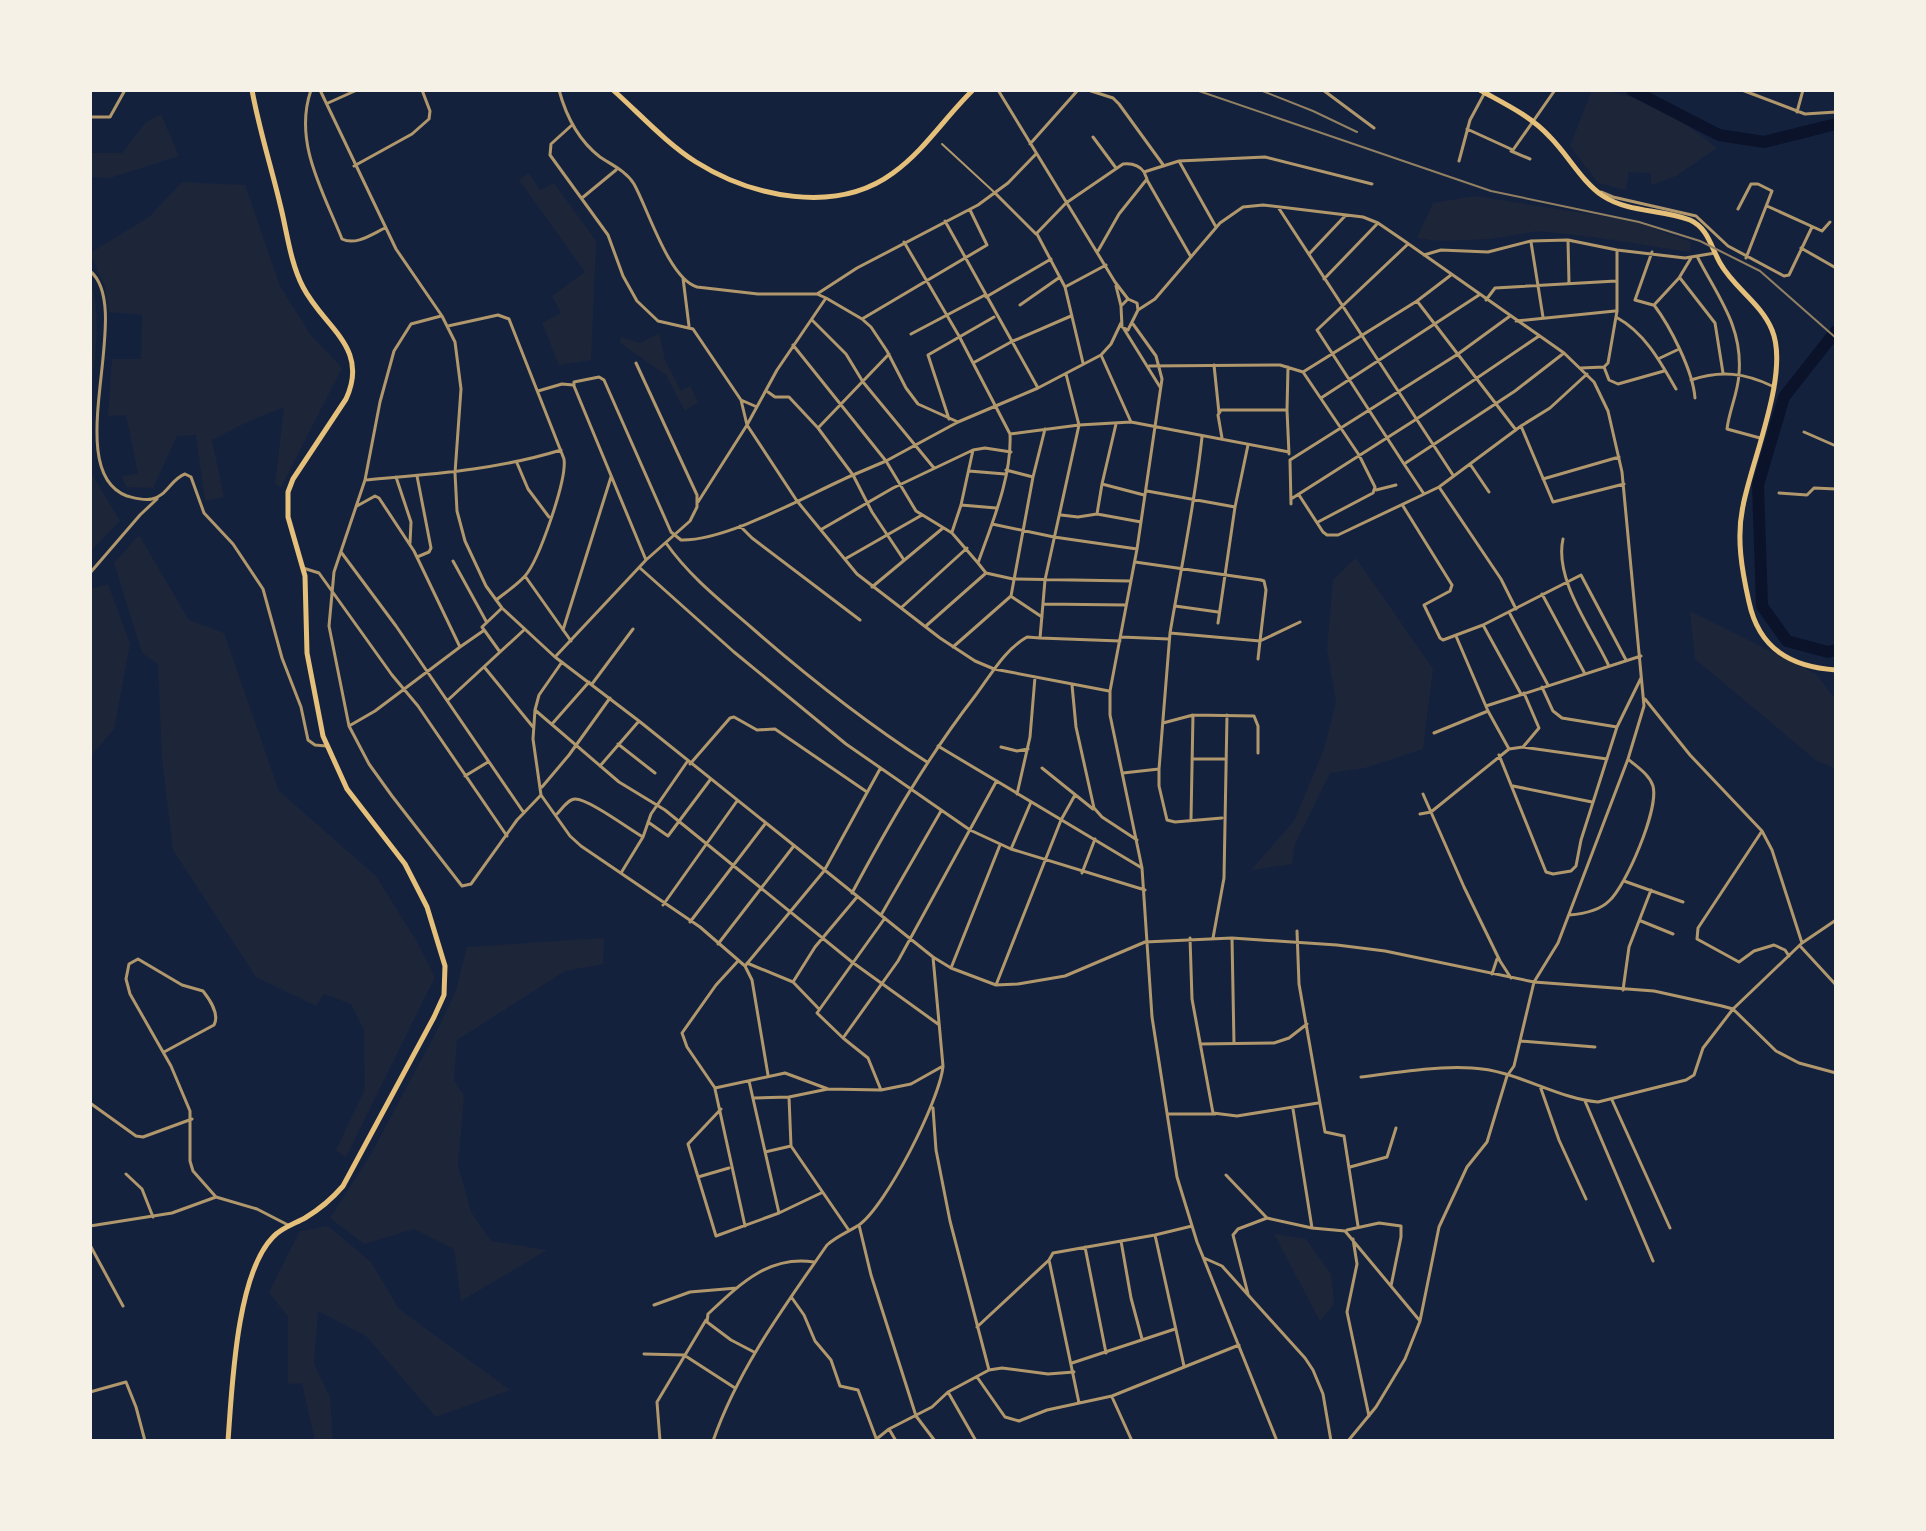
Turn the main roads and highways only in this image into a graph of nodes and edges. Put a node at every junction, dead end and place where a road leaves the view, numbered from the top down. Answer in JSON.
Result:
{"nodes":[{"id":1,"x":252,"y":90,"type":"edge"},
{"id":2,"x":613,"y":90,"type":"edge"},
{"id":3,"x":973,"y":90,"type":"edge"},
{"id":4,"x":1483,"y":91,"type":"edge"},
{"id":5,"x":1836,"y":670,"type":"edge"},
{"id":6,"x":228,"y":1441,"type":"edge"}],
"edges":[{"from":1,"to":6,"type":"main road"},
{"from":2,"to":3,"type":"main road"},
{"from":4,"to":5,"type":"main road"}]}
